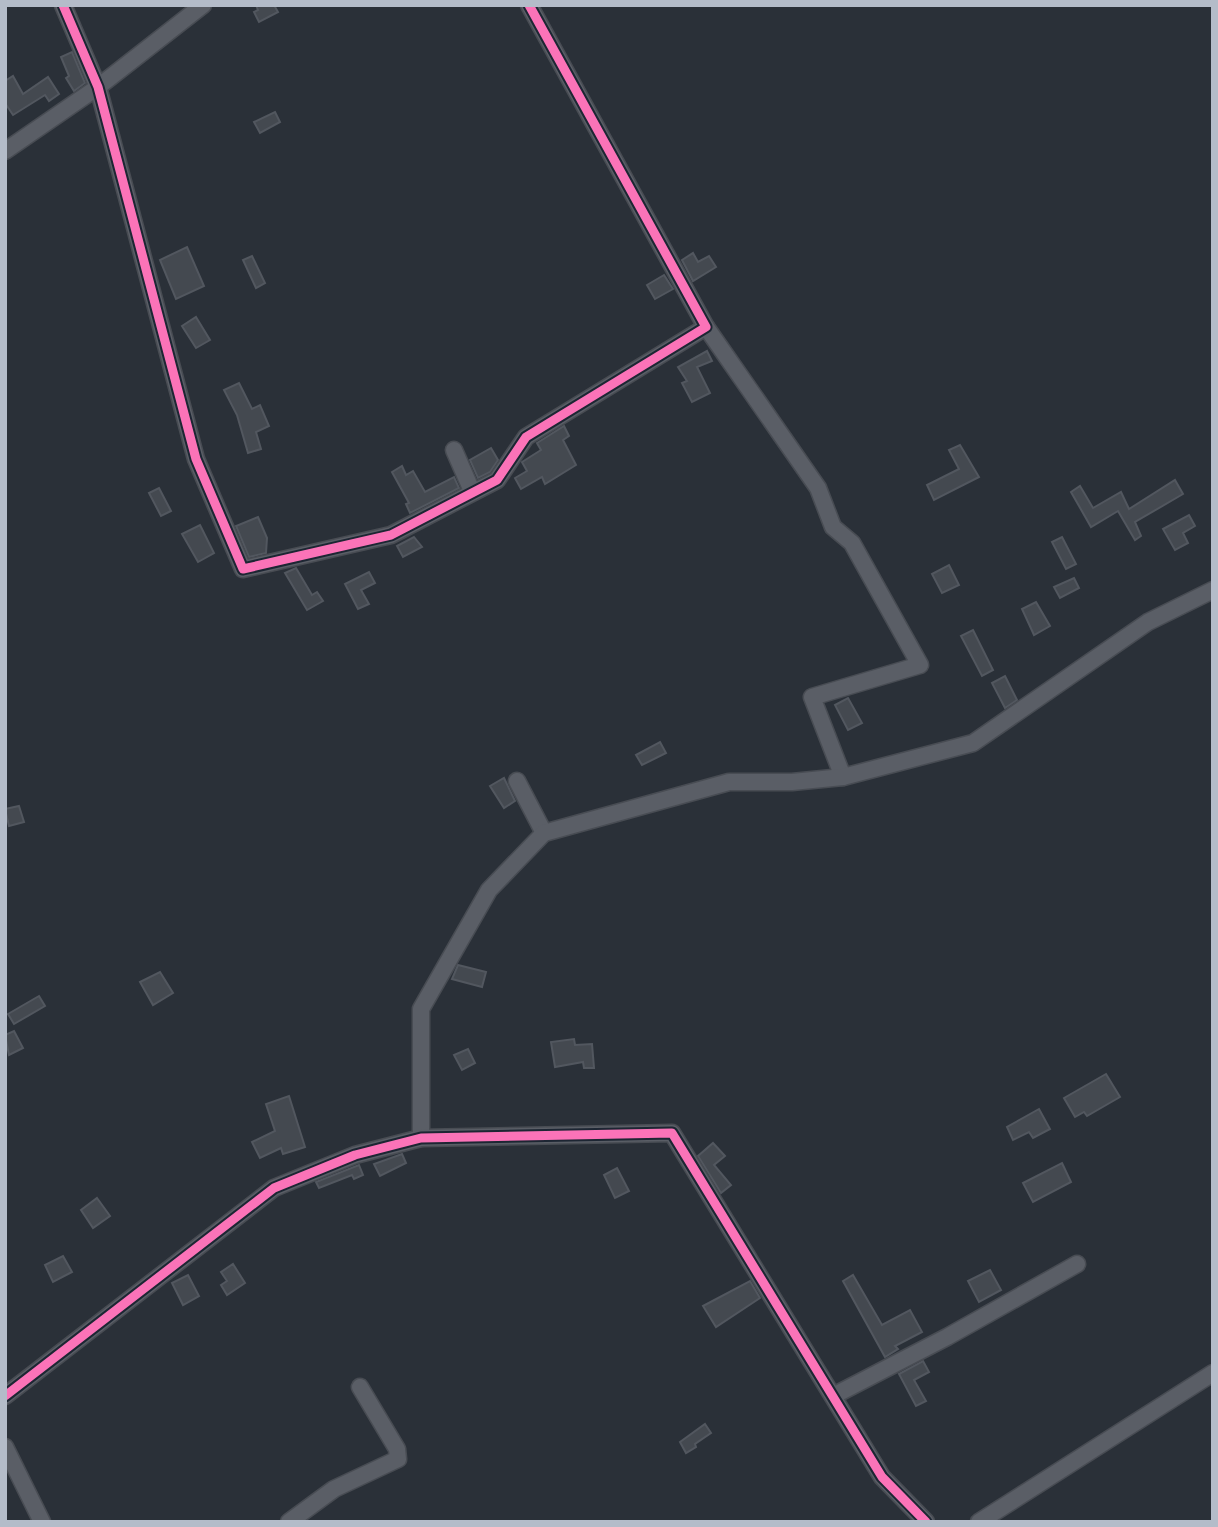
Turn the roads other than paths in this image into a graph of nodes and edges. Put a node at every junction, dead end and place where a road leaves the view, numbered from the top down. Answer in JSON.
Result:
{"nodes":[{"id":1,"x":63,"y":5,"type":"edge"},
{"id":2,"x":203,"y":5,"type":"edge"},
{"id":3,"x":529,"y":5,"type":"edge"},
{"id":4,"x":98,"y":87,"type":"junction"},
{"id":5,"x":5,"y":151,"type":"edge"},
{"id":6,"x":706,"y":327,"type":"junction"},
{"id":7,"x":454,"y":450,"type":"dead end"},
{"id":8,"x":472,"y":491,"type":"junction"},
{"id":9,"x":1213,"y":590,"type":"edge"},
{"id":10,"x":843,"y":777,"type":"junction"},
{"id":11,"x":517,"y":781,"type":"dead end"},
{"id":12,"x":544,"y":833,"type":"junction"},
{"id":13,"x":421,"y":1139,"type":"junction"},
{"id":14,"x":1077,"y":1264,"type":"dead end"},
{"id":15,"x":1213,"y":1373,"type":"edge"},
{"id":16,"x":360,"y":1387,"type":"dead end"},
{"id":17,"x":5,"y":1396,"type":"edge"},
{"id":18,"x":833,"y":1396,"type":"junction"},
{"id":19,"x":5,"y":1447,"type":"edge"},
{"id":20,"x":42,"y":1522,"type":"edge"},
{"id":21,"x":289,"y":1522,"type":"edge"},
{"id":22,"x":926,"y":1522,"type":"edge"},
{"id":23,"x":979,"y":1522,"type":"edge"}],
"edges":[{"from":1,"to":4,"type":"street"},
{"from":2,"to":4,"type":"street"},
{"from":3,"to":6,"type":"street"},
{"from":4,"to":5,"type":"street"},
{"from":4,"to":8,"type":"street"},
{"from":6,"to":8,"type":"street"},
{"from":6,"to":10,"type":"street"},
{"from":7,"to":8,"type":"street"},
{"from":9,"to":10,"type":"street"},
{"from":10,"to":12,"type":"street"},
{"from":11,"to":12,"type":"street"},
{"from":12,"to":13,"type":"street"},
{"from":13,"to":17,"type":"street"},
{"from":13,"to":18,"type":"street"},
{"from":14,"to":18,"type":"street"},
{"from":15,"to":23,"type":"street"},
{"from":16,"to":21,"type":"street"},
{"from":18,"to":22,"type":"street"},
{"from":19,"to":20,"type":"street"}]}
